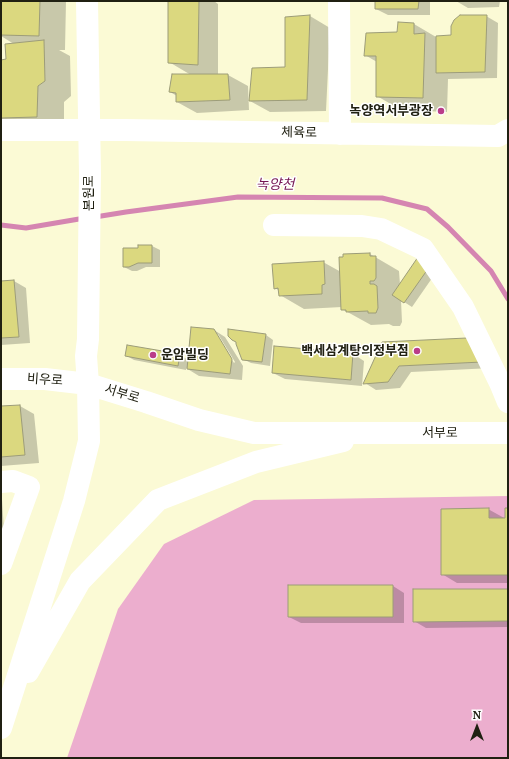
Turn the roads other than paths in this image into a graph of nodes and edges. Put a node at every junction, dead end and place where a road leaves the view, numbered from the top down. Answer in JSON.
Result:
{"nodes":[{"id":1,"x":87,"y":1,"type":"edge"},
{"id":2,"x":338,"y":1,"type":"edge"},
{"id":3,"x":1,"y":130,"type":"edge"},
{"id":4,"x":89,"y":130,"type":"junction"},
{"id":5,"x":508,"y":130,"type":"edge"},
{"id":6,"x":340,"y":134,"type":"junction"},
{"id":7,"x":274,"y":225,"type":"dead end"},
{"id":8,"x":1,"y":379,"type":"edge"},
{"id":9,"x":88,"y":384,"type":"junction"},
{"id":10,"x":508,"y":402,"type":"edge"},
{"id":11,"x":377,"y":433,"type":"junction"},
{"id":12,"x":508,"y":433,"type":"edge"},
{"id":13,"x":1,"y":482,"type":"edge"},
{"id":14,"x":1,"y":564,"type":"edge"},
{"id":15,"x":4,"y":719,"type":"edge"}],
"edges":[{"from":1,"to":4,"type":"street","name":"본원로"},
{"from":2,"to":6,"type":"street"},
{"from":3,"to":4,"type":"street","name":"체육로"},
{"from":4,"to":6,"type":"street","name":"체육로"},
{"from":4,"to":9,"type":"street","name":"본원로"},
{"from":5,"to":6,"type":"street","name":"체육로"},
{"from":7,"to":10,"type":"street"},
{"from":8,"to":9,"type":"street","name":"비우로"},
{"from":9,"to":11,"type":"street","name":"서부로"},
{"from":9,"to":15,"type":"street","name":"서부로"},
{"from":11,"to":12,"type":"street","name":"서부로"},
{"from":11,"to":15,"type":"street"},
{"from":13,"to":14,"type":"street"}]}
